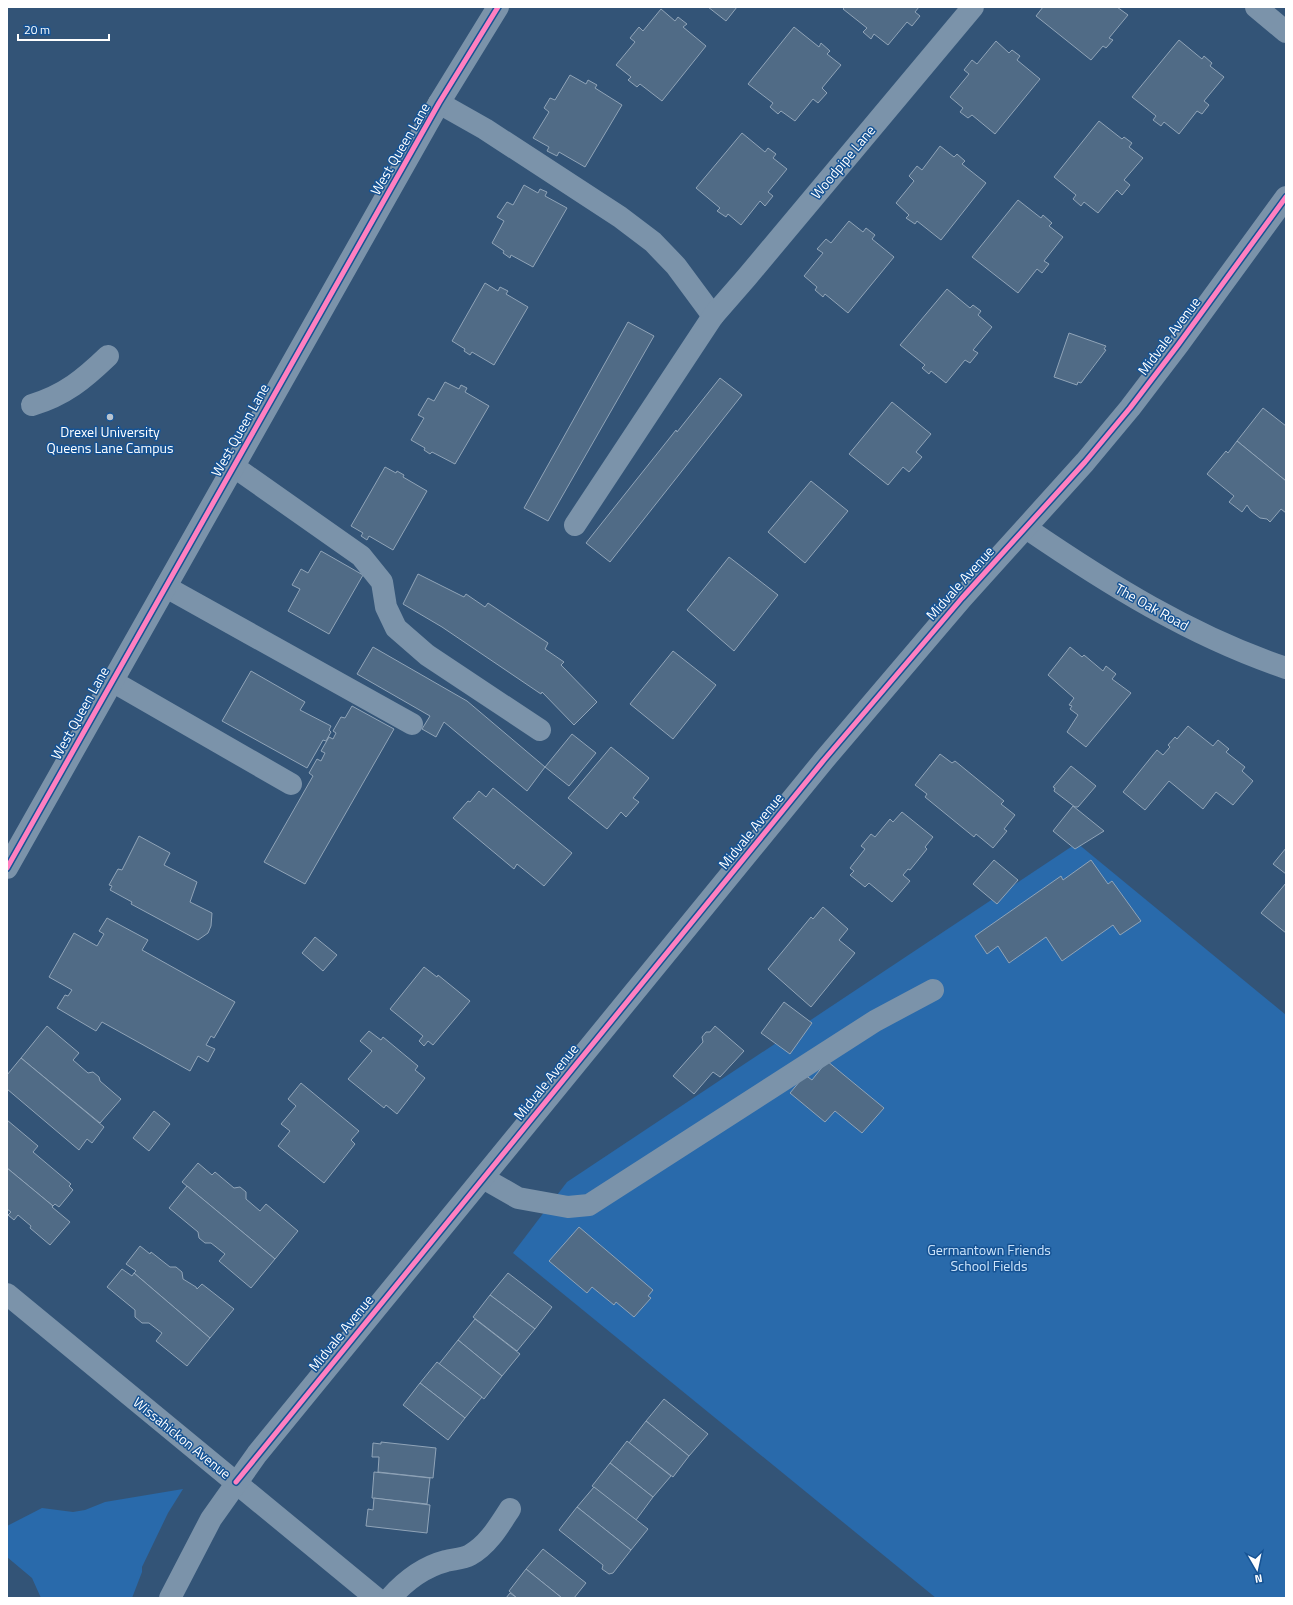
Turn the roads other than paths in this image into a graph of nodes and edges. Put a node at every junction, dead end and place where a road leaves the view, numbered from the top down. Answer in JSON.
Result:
{"nodes":[{"id":1,"x":498,"y":7,"type":"edge"},
{"id":2,"x":973,"y":7,"type":"edge"},
{"id":3,"x":1256,"y":7,"type":"edge"},
{"id":4,"x":1286,"y":32,"type":"edge"},
{"id":5,"x":439,"y":103,"type":"junction"},
{"id":6,"x":1286,"y":197,"type":"edge"},
{"id":7,"x":712,"y":316,"type":"junction"},
{"id":8,"x":108,"y":356,"type":"dead end"},
{"id":9,"x":32,"y":404,"type":"dead end"},
{"id":10,"x":233,"y":466,"type":"junction"},
{"id":11,"x":575,"y":525,"type":"dead end"},
{"id":12,"x":1026,"y":528,"type":"junction"},
{"id":13,"x":166,"y":587,"type":"junction"},
{"id":14,"x":1286,"y":668,"type":"edge"},
{"id":15,"x":112,"y":681,"type":"junction"},
{"id":16,"x":412,"y":724,"type":"dead end"},
{"id":17,"x":540,"y":730,"type":"dead end"},
{"id":18,"x":291,"y":784,"type":"dead end"},
{"id":19,"x":7,"y":868,"type":"edge"},
{"id":20,"x":933,"y":990,"type":"dead end"},
{"id":21,"x":483,"y":1178,"type":"junction"},
{"id":22,"x":7,"y":1294,"type":"edge"},
{"id":23,"x":236,"y":1482,"type":"junction"},
{"id":24,"x":510,"y":1509,"type":"dead end"},
{"id":25,"x":170,"y":1598,"type":"edge"},
{"id":26,"x":376,"y":1598,"type":"edge"},
{"id":27,"x":390,"y":1598,"type":"edge"}],
"edges":[{"from":1,"to":5,"type":"street","name":"West Queen Lane"},
{"from":2,"to":7,"type":"street","name":"Woodpipe Lane"},
{"from":3,"to":4,"type":"street"},
{"from":5,"to":7,"type":"street"},
{"from":5,"to":10,"type":"street","name":"West Queen Lane"},
{"from":6,"to":12,"type":"street","name":"Midvale Avenue"},
{"from":7,"to":11,"type":"street","name":"Woodpipe Lane"},
{"from":8,"to":9,"type":"street"},
{"from":10,"to":13,"type":"street","name":"West Queen Lane"},
{"from":10,"to":17,"type":"street"},
{"from":12,"to":14,"type":"street","name":"The Oak Road"},
{"from":12,"to":21,"type":"street","name":"Midvale Avenue"},
{"from":13,"to":15,"type":"street","name":"West Queen Lane"},
{"from":13,"to":16,"type":"street"},
{"from":15,"to":18,"type":"street"},
{"from":15,"to":19,"type":"street","name":"West Queen Lane"},
{"from":20,"to":21,"type":"street"},
{"from":21,"to":23,"type":"street","name":"Midvale Avenue"},
{"from":22,"to":23,"type":"street","name":"Wissahickon Avenue"},
{"from":23,"to":25,"type":"street","name":"Midvale Avenue"},
{"from":23,"to":26,"type":"street","name":"Wissahickon Avenue"},
{"from":24,"to":27,"type":"street"}]}
